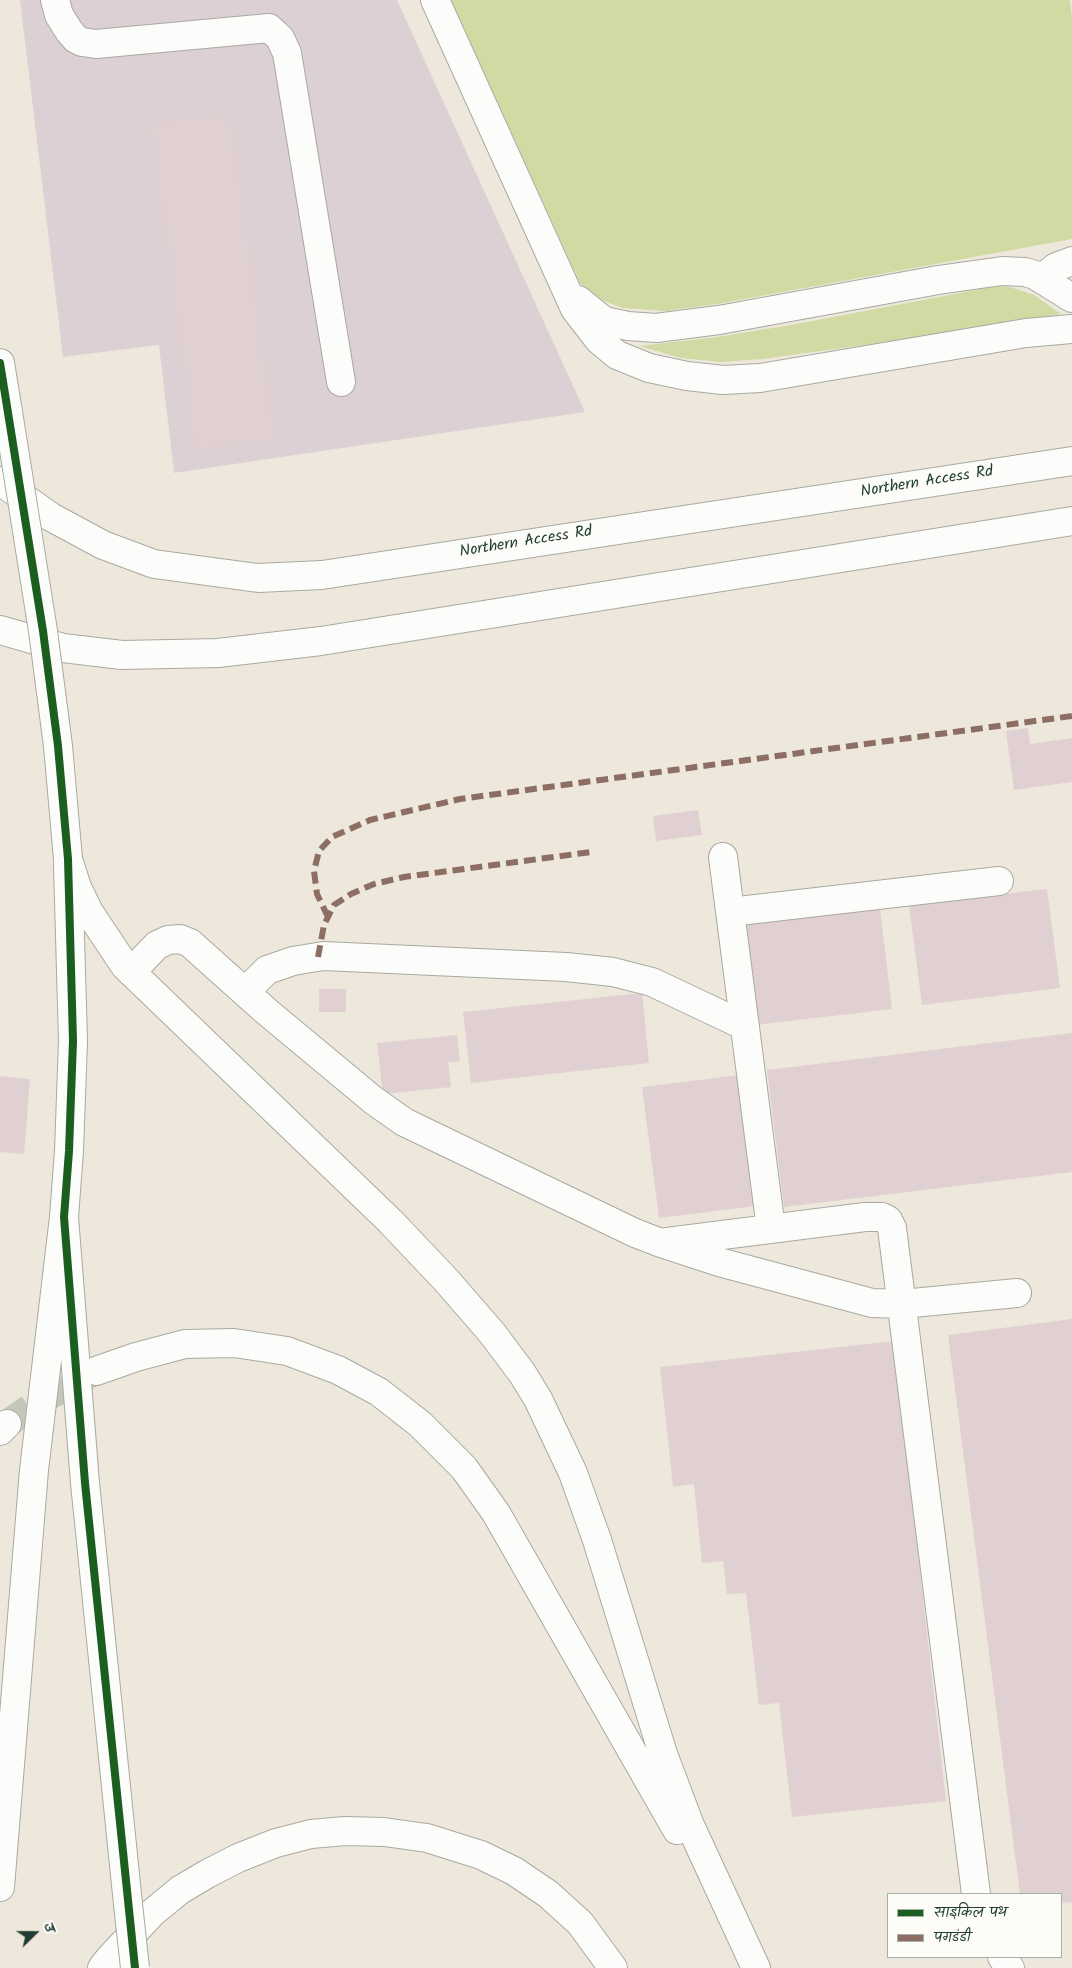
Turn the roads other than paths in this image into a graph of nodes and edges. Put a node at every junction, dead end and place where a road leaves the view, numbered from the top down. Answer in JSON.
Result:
{"nodes":[{"id":1,"x":56,"y":0,"type":"edge"},
{"id":2,"x":435,"y":0,"type":"edge"},
{"id":3,"x":1072,"y":261,"type":"edge"},
{"id":4,"x":558,"y":276,"type":"junction"},
{"id":5,"x":1042,"y":278,"type":"junction"},
{"id":6,"x":1072,"y":298,"type":"edge"},
{"id":7,"x":1072,"y":329,"type":"edge"},
{"id":8,"x":0,"y":363,"type":"edge"},
{"id":9,"x":341,"y":382,"type":"dead end"},
{"id":10,"x":1072,"y":460,"type":"edge"},
{"id":11,"x":0,"y":481,"type":"edge"},
{"id":12,"x":1072,"y":521,"type":"edge"},
{"id":13,"x":0,"y":630,"type":"edge"},
{"id":14,"x":723,"y":857,"type":"dead end"},
{"id":15,"x":68,"y":859,"type":"junction"},
{"id":16,"x":999,"y":881,"type":"dead end"},
{"id":17,"x":730,"y":912,"type":"junction"},
{"id":18,"x":131,"y":972,"type":"junction"},
{"id":19,"x":245,"y":992,"type":"junction"},
{"id":20,"x":745,"y":1026,"type":"junction"},
{"id":21,"x":64,"y":1217,"type":"junction"},
{"id":22,"x":771,"y":1229,"type":"junction"},
{"id":23,"x":661,"y":1243,"type":"junction"},
{"id":24,"x":1017,"y":1293,"type":"dead end"},
{"id":25,"x":902,"y":1304,"type":"junction"},
{"id":26,"x":96,"y":1371,"type":"tunnel mouth"},
{"id":27,"x":0,"y":1887,"type":"edge"},
{"id":28,"x":976,"y":1893,"type":"edge"},
{"id":29,"x":102,"y":1968,"type":"edge"},
{"id":30,"x":135,"y":1968,"type":"edge"},
{"id":31,"x":613,"y":1968,"type":"edge"},
{"id":32,"x":754,"y":1968,"type":"edge"}],
"edges":[{"from":1,"to":9,"type":"main road"},
{"from":2,"to":4,"type":"main road"},
{"from":3,"to":5,"type":"main road"},
{"from":4,"to":5,"type":"main road"},
{"from":4,"to":7,"type":"main road"},
{"from":5,"to":6,"type":"main road"},
{"from":8,"to":15,"type":"main road","bridge":true},
{"from":10,"to":11,"type":"main road","name":"Northern Access Rd"},
{"from":12,"to":13,"type":"main road"},
{"from":14,"to":17,"type":"main road"},
{"from":15,"to":18,"type":"main road"},
{"from":15,"to":21,"type":"main road"},
{"from":16,"to":17,"type":"main road"},
{"from":17,"to":20,"type":"main road"},
{"from":18,"to":19,"type":"main road"},
{"from":18,"to":32,"type":"main road"},
{"from":19,"to":20,"type":"main road"},
{"from":19,"to":23,"type":"main road"},
{"from":20,"to":22,"type":"main road"},
{"from":21,"to":27,"type":"main road"},
{"from":21,"to":30,"type":"main road","bridge":true},
{"from":22,"to":23,"type":"main road"},
{"from":22,"to":25,"type":"main road"},
{"from":23,"to":25,"type":"main road"},
{"from":24,"to":25,"type":"main road"},
{"from":25,"to":28,"type":"main road"},
{"from":26,"to":32,"type":"main road"},
{"from":29,"to":31,"type":"main road"}]}
